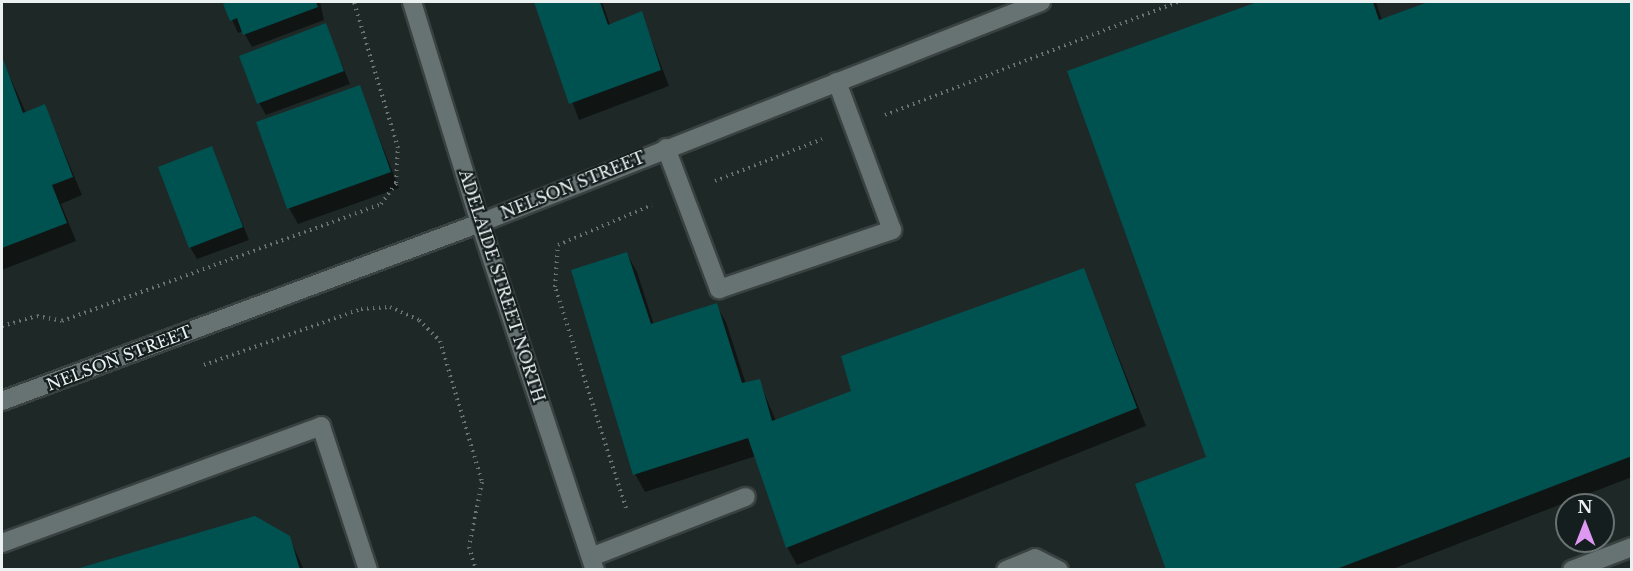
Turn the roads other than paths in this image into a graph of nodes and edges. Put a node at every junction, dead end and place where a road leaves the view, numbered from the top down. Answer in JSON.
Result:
{"nodes":[{"id":1,"x":412,"y":2,"type":"edge"},
{"id":2,"x":1041,"y":2,"type":"edge"},
{"id":3,"x":837,"y":82,"type":"junction"},
{"id":4,"x":666,"y":148,"type":"junction"},
{"id":5,"x":480,"y":223,"type":"junction"},
{"id":6,"x":2,"y":401,"type":"edge"},
{"id":7,"x":746,"y":497,"type":"dead end"},
{"id":8,"x":2,"y":543,"type":"edge"},
{"id":9,"x":1632,"y":547,"type":"edge"},
{"id":10,"x":593,"y":563,"type":"edge"},
{"id":11,"x":368,"y":570,"type":"edge"},
{"id":12,"x":1006,"y":570,"type":"edge"},
{"id":13,"x":1059,"y":570,"type":"edge"},
{"id":14,"x":1572,"y":570,"type":"edge"}],
"edges":[{"from":1,"to":5,"type":"street","name":"ADELAIDE STREET NORTH"},
{"from":2,"to":3,"type":"street","name":"NELSON STREET"},
{"from":3,"to":4,"type":"street","name":"NELSON STREET"},
{"from":3,"to":4,"type":"street"},
{"from":4,"to":5,"type":"street","name":"NELSON STREET"},
{"from":5,"to":6,"type":"street","name":"NELSON STREET"},
{"from":5,"to":10,"type":"street","name":"ADELAIDE STREET NORTH"},
{"from":7,"to":10,"type":"street"},
{"from":8,"to":11,"type":"street"},
{"from":9,"to":14,"type":"street"},
{"from":12,"to":13,"type":"street"}]}
